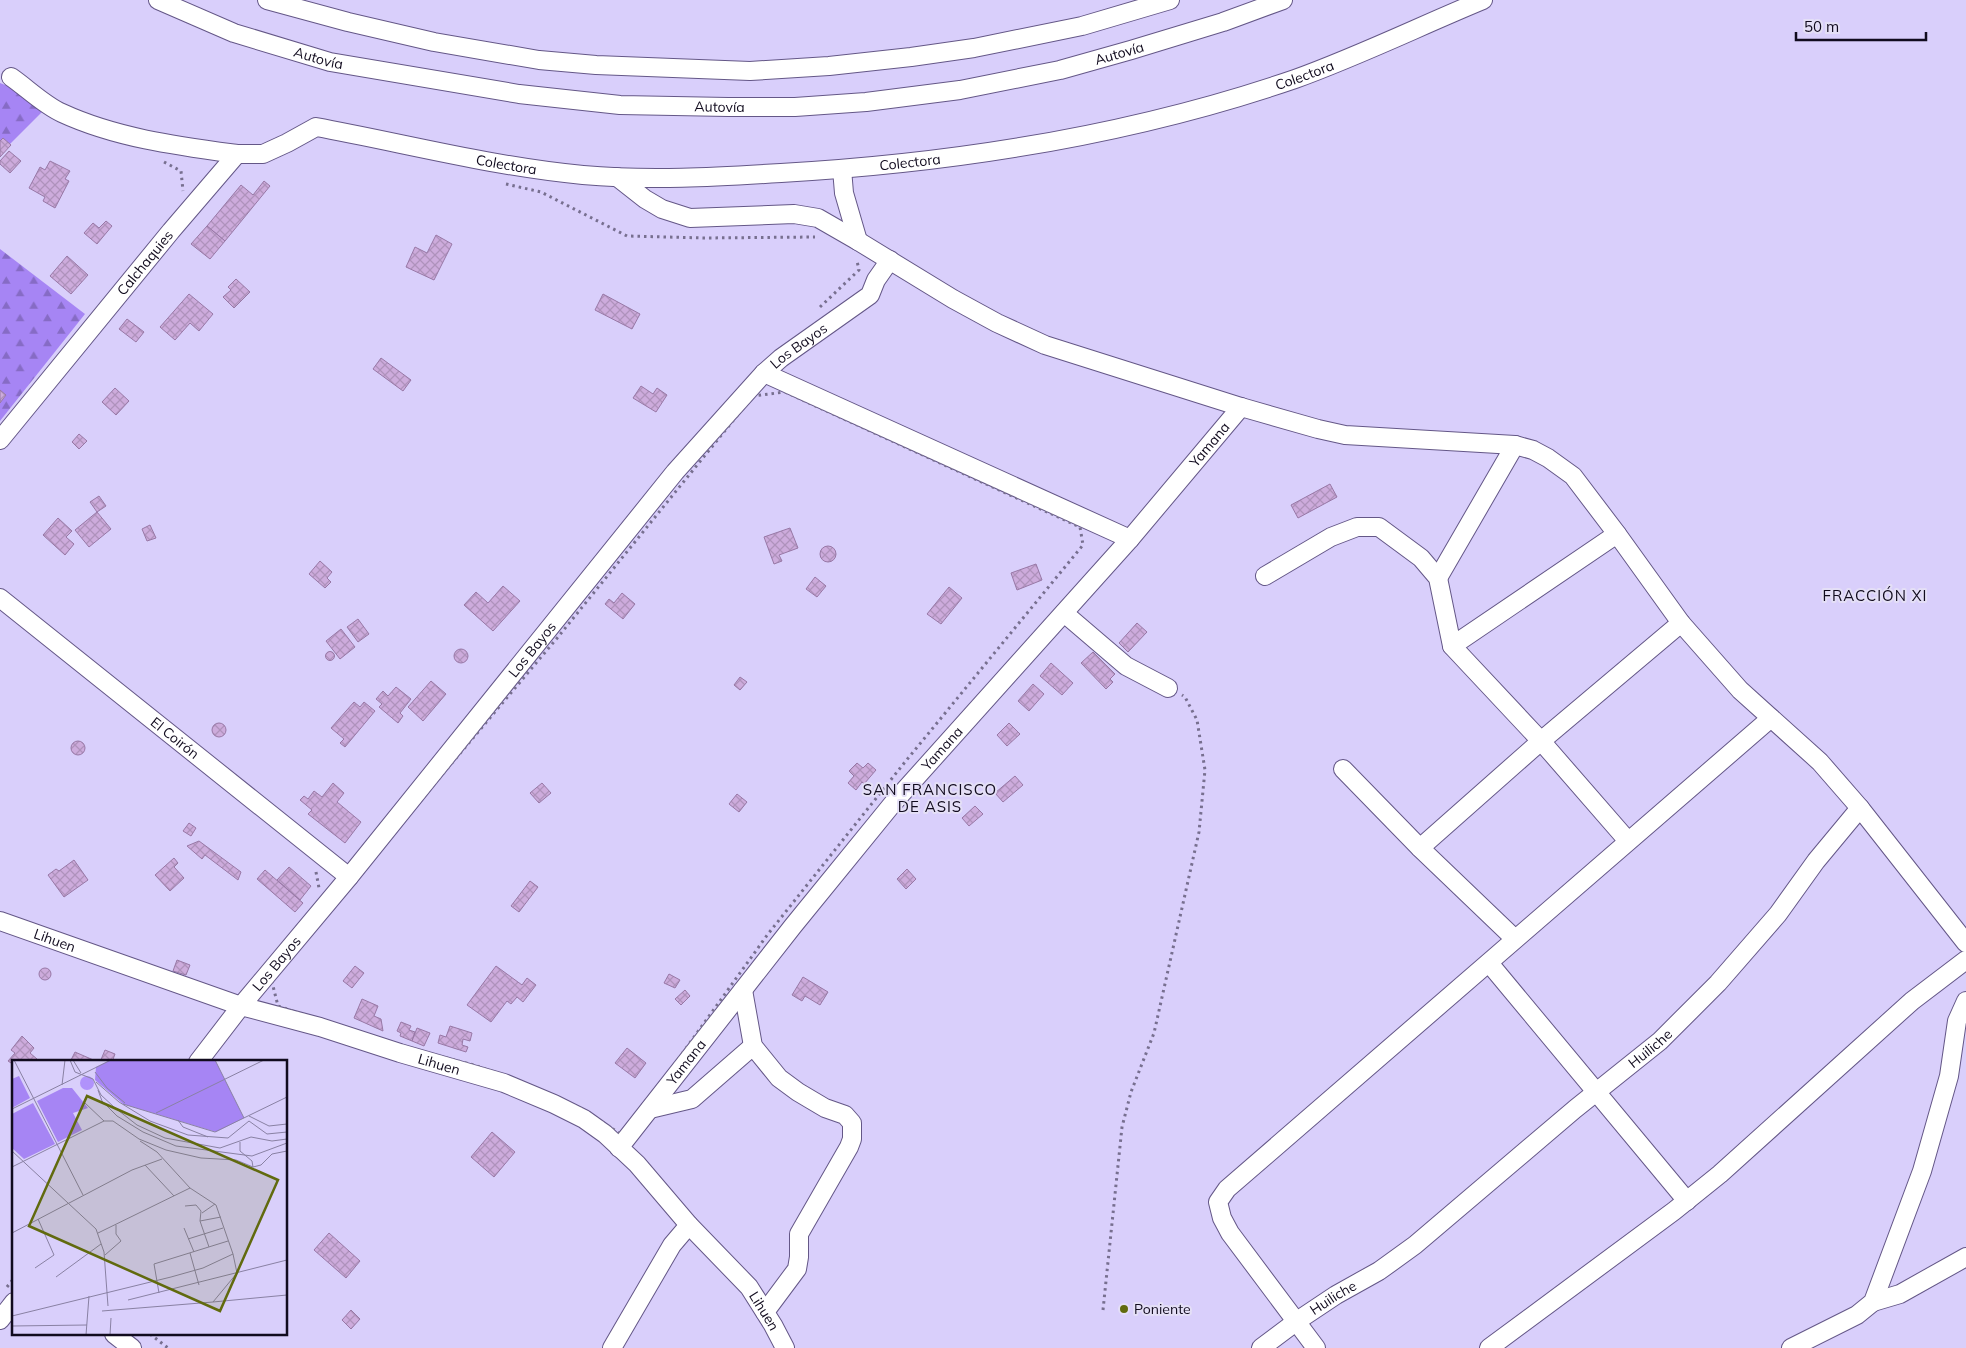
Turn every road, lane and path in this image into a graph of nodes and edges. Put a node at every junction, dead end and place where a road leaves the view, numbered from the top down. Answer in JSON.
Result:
{"nodes":[{"id":1,"x":158,"y":0,"type":"edge"},
{"id":2,"x":267,"y":0,"type":"edge"},
{"id":3,"x":1170,"y":0,"type":"edge"},
{"id":4,"x":1283,"y":0,"type":"edge"},
{"id":5,"x":1483,"y":0,"type":"edge"},
{"id":6,"x":11,"y":77,"type":"dead end"},
{"id":7,"x":237,"y":154,"type":"junction"},
{"id":8,"x":157,"y":157,"type":"dead end"},
{"id":9,"x":842,"y":170,"type":"junction"},
{"id":10,"x":617,"y":177,"type":"junction"},
{"id":11,"x":503,"y":183,"type":"dead end"},
{"id":12,"x":184,"y":194,"type":"dead end"},
{"id":13,"x":858,"y":240,"type":"junction"},
{"id":14,"x":824,"y":241,"type":"dead end"},
{"id":15,"x":856,"y":258,"type":"dead end"},
{"id":16,"x":890,"y":260,"type":"junction"},
{"id":17,"x":817,"y":310,"type":"dead end"},
{"id":18,"x":764,"y":373,"type":"junction"},
{"id":19,"x":1241,"y":407,"type":"junction"},
{"id":20,"x":0,"y":440,"type":"edge"},
{"id":21,"x":1515,"y":445,"type":"junction"},
{"id":22,"x":1618,"y":534,"type":"junction"},
{"id":23,"x":1130,"y":539,"type":"junction"},
{"id":24,"x":1265,"y":576,"type":"dead end"},
{"id":25,"x":1438,"y":578,"type":"junction"},
{"id":26,"x":0,"y":598,"type":"edge"},
{"id":27,"x":1064,"y":613,"type":"junction"},
{"id":28,"x":1681,"y":623,"type":"junction"},
{"id":29,"x":1452,"y":646,"type":"junction"},
{"id":30,"x":1168,"y":688,"type":"joint"},
{"id":31,"x":1771,"y":718,"type":"junction"},
{"id":32,"x":1541,"y":741,"type":"junction"},
{"id":33,"x":1343,"y":769,"type":"dead end"},
{"id":34,"x":1860,"y":808,"type":"junction"},
{"id":35,"x":1628,"y":842,"type":"junction"},
{"id":36,"x":1420,"y":848,"type":"junction"},
{"id":37,"x":349,"y":877,"type":"junction"},
{"id":38,"x":319,"y":889,"type":"dead end"},
{"id":39,"x":315,"y":894,"type":"dead end"},
{"id":40,"x":0,"y":922,"type":"edge"},
{"id":41,"x":1515,"y":939,"type":"junction"},
{"id":42,"x":1966,"y":943,"type":"edge"},
{"id":43,"x":1966,"y":960,"type":"edge"},
{"id":44,"x":1489,"y":963,"type":"junction"},
{"id":45,"x":271,"y":978,"type":"joint"},
{"id":46,"x":743,"y":990,"type":"junction"},
{"id":47,"x":1966,"y":1001,"type":"edge"},
{"id":48,"x":241,"y":1006,"type":"junction"},
{"id":49,"x":753,"y":1046,"type":"junction"},
{"id":50,"x":200,"y":1060,"type":"edge"},
{"id":51,"x":1596,"y":1092,"type":"junction"},
{"id":52,"x":650,"y":1109,"type":"junction"},
{"id":53,"x":619,"y":1148,"type":"junction"},
{"id":54,"x":1687,"y":1201,"type":"junction"},
{"id":55,"x":689,"y":1225,"type":"junction"},
{"id":56,"x":1966,"y":1257,"type":"edge"},
{"id":57,"x":1873,"y":1302,"type":"junction"},
{"id":58,"x":12,"y":1305,"type":"edge"},
{"id":59,"x":1103,"y":1310,"type":"dead end"},
{"id":60,"x":764,"y":1312,"type":"junction"},
{"id":61,"x":0,"y":1320,"type":"edge"},
{"id":62,"x":1297,"y":1322,"type":"junction"},
{"id":63,"x":117,"y":1336,"type":"edge"},
{"id":64,"x":153,"y":1336,"type":"edge"},
{"id":65,"x":132,"y":1348,"type":"edge"},
{"id":66,"x":168,"y":1348,"type":"edge"},
{"id":67,"x":612,"y":1348,"type":"edge"},
{"id":68,"x":785,"y":1348,"type":"edge"},
{"id":69,"x":1261,"y":1348,"type":"edge"},
{"id":70,"x":1316,"y":1348,"type":"edge"},
{"id":71,"x":1489,"y":1348,"type":"edge"},
{"id":72,"x":1791,"y":1348,"type":"edge"}],
"edges":[{"from":1,"to":4,"type":"street","name":"Autovía"},
{"from":2,"to":3,"type":"street"},
{"from":5,"to":9,"type":"street","name":"Colectora"},
{"from":6,"to":7,"type":"street"},
{"from":7,"to":10,"type":"street","name":"Colectora"},
{"from":7,"to":20,"type":"street","name":"Calchaquies"},
{"from":8,"to":12,"type":"path"},
{"from":9,"to":10,"type":"street","name":"Colectora"},
{"from":9,"to":13,"type":"street"},
{"from":10,"to":13,"type":"street"},
{"from":11,"to":14,"type":"path"},
{"from":13,"to":16,"type":"street"},
{"from":15,"to":17,"type":"path"},
{"from":16,"to":18,"type":"street","name":"Los Bayos"},
{"from":16,"to":19,"type":"street"},
{"from":18,"to":23,"type":"street"},
{"from":18,"to":37,"type":"street","name":"Los Bayos"},
{"from":19,"to":21,"type":"street"},
{"from":19,"to":23,"type":"street","name":"Yamana"},
{"from":21,"to":22,"type":"street"},
{"from":21,"to":25,"type":"street"},
{"from":22,"to":28,"type":"street"},
{"from":22,"to":29,"type":"street"},
{"from":23,"to":27,"type":"street","name":"Yamana"},
{"from":24,"to":25,"type":"street"},
{"from":25,"to":29,"type":"street"},
{"from":26,"to":37,"type":"street","name":"El Coirón"},
{"from":27,"to":30,"type":"street"},
{"from":27,"to":46,"type":"street","name":"Yamana"},
{"from":28,"to":31,"type":"street"},
{"from":28,"to":32,"type":"street"},
{"from":29,"to":32,"type":"street"},
{"from":30,"to":59,"type":"path"},
{"from":31,"to":34,"type":"street"},
{"from":31,"to":35,"type":"street"},
{"from":32,"to":35,"type":"street"},
{"from":32,"to":36,"type":"street"},
{"from":33,"to":36,"type":"street"},
{"from":34,"to":42,"type":"street"},
{"from":34,"to":51,"type":"street","name":"Huiliche"},
{"from":35,"to":41,"type":"street"},
{"from":36,"to":41,"type":"street"},
{"from":37,"to":48,"type":"street","name":"Los Bayos"},
{"from":38,"to":39,"type":"path"},
{"from":40,"to":48,"type":"street","name":"Lihuen"},
{"from":41,"to":44,"type":"street"},
{"from":43,"to":54,"type":"street"},
{"from":44,"to":51,"type":"street"},
{"from":44,"to":62,"type":"street"},
{"from":45,"to":45,"type":"path"},
{"from":46,"to":49,"type":"street"},
{"from":46,"to":52,"type":"street","name":"Yamana"},
{"from":47,"to":57,"type":"street"},
{"from":48,"to":50,"type":"street","name":"Los Bayos"},
{"from":48,"to":53,"type":"street","name":"Lihuen"},
{"from":49,"to":52,"type":"street"},
{"from":49,"to":60,"type":"street"},
{"from":51,"to":54,"type":"street"},
{"from":51,"to":62,"type":"street","name":"Huiliche"},
{"from":52,"to":53,"type":"street","name":"Yamana"},
{"from":53,"to":55,"type":"street","name":"Lihuen"},
{"from":54,"to":71,"type":"street"},
{"from":55,"to":60,"type":"street","name":"Lihuen"},
{"from":55,"to":67,"type":"street"},
{"from":56,"to":57,"type":"street"},
{"from":57,"to":72,"type":"street"},
{"from":58,"to":61,"type":"street"},
{"from":60,"to":68,"type":"street","name":"Lihuen"},
{"from":62,"to":69,"type":"street","name":"Huiliche"},
{"from":62,"to":70,"type":"street"},
{"from":63,"to":65,"type":"street"},
{"from":64,"to":66,"type":"path"}]}
